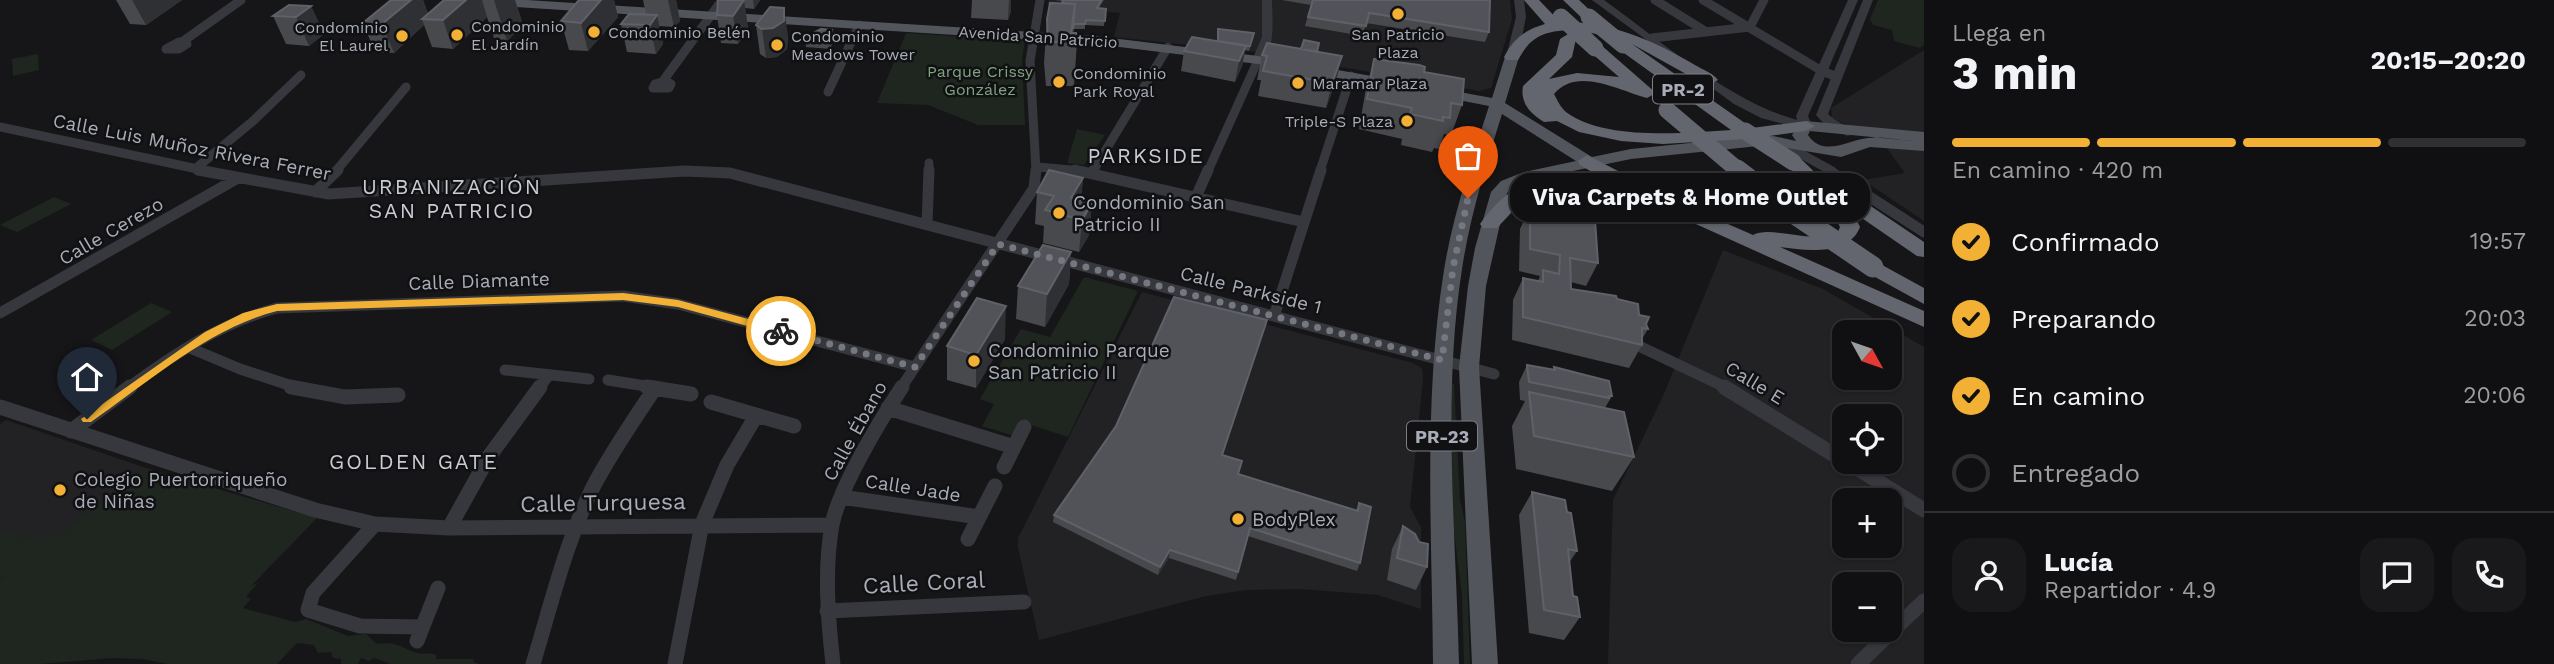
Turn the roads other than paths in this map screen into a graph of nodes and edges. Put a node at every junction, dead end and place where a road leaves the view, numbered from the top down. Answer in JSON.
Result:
{"nodes":[{"id":1,"x":241,"y":0,"type":"edge"},
{"id":2,"x":468,"y":0,"type":"edge"},
{"id":3,"x":723,"y":0,"type":"edge"},
{"id":4,"x":1040,"y":0,"type":"edge"},
{"id":5,"x":1268,"y":0,"type":"edge"},
{"id":6,"x":1519,"y":0,"type":"edge"},
{"id":7,"x":1531,"y":0,"type":"edge"},
{"id":8,"x":1544,"y":0,"type":"edge"},
{"id":9,"x":1554,"y":0,"type":"edge"},
{"id":10,"x":1597,"y":0,"type":"edge"},
{"id":11,"x":1655,"y":0,"type":"edge"},
{"id":12,"x":1703,"y":0,"type":"edge"},
{"id":13,"x":1764,"y":0,"type":"edge"},
{"id":14,"x":1853,"y":0,"type":"edge"},
{"id":15,"x":1868,"y":0,"type":"edge"},
{"id":16,"x":712,"y":16,"type":"junction"},
{"id":17,"x":1570,"y":19,"type":"edge"},
{"id":18,"x":859,"y":25,"type":"junction"},
{"id":19,"x":1750,"y":27,"type":"junction"},
{"id":20,"x":1705,"y":32,"type":"junction"},
{"id":21,"x":1033,"y":36,"type":"junction"},
{"id":22,"x":1653,"y":38,"type":"junction"},
{"id":23,"x":182,"y":42,"type":"dead end"},
{"id":24,"x":1613,"y":46,"type":"junction"},
{"id":25,"x":1168,"y":47,"type":"junction"},
{"id":26,"x":1512,"y":57,"type":"junction"},
{"id":27,"x":1258,"y":60,"type":"junction"},
{"id":28,"x":1822,"y":71,"type":"junction"},
{"id":29,"x":301,"y":75,"type":"dead end"},
{"id":30,"x":1352,"y":76,"type":"junction"},
{"id":31,"x":1837,"y":77,"type":"junction"},
{"id":32,"x":1710,"y":80,"type":"junction"},
{"id":33,"x":663,"y":81,"type":"dead end"},
{"id":34,"x":406,"y":87,"type":"dead end"},
{"id":35,"x":827,"y":92,"type":"dead end"},
{"id":36,"x":1647,"y":93,"type":"junction"},
{"id":37,"x":1495,"y":103,"type":"junction"},
{"id":38,"x":1806,"y":126,"type":"junction"},
{"id":39,"x":0,"y":127,"type":"edge"},
{"id":40,"x":1745,"y":131,"type":"joint"},
{"id":41,"x":1848,"y":132,"type":"junction"},
{"id":42,"x":1721,"y":136,"type":"junction"},
{"id":43,"x":1924,"y":137,"type":"edge"},
{"id":44,"x":1769,"y":140,"type":"junction"},
{"id":45,"x":1699,"y":146,"type":"junction"},
{"id":46,"x":1924,"y":146,"type":"edge"},
{"id":47,"x":1818,"y":150,"type":"junction"},
{"id":48,"x":1587,"y":161,"type":"junction"},
{"id":49,"x":1793,"y":162,"type":"junction"},
{"id":50,"x":929,"y":163,"type":"dead end"},
{"id":51,"x":1037,"y":167,"type":"junction"},
{"id":52,"x":195,"y":169,"type":"junction"},
{"id":53,"x":1092,"y":173,"type":"junction"},
{"id":54,"x":1840,"y":176,"type":"junction"},
{"id":55,"x":238,"y":178,"type":"junction"},
{"id":56,"x":1559,"y":180,"type":"junction"},
{"id":57,"x":1630,"y":186,"type":"junction"},
{"id":58,"x":315,"y":192,"type":"junction"},
{"id":59,"x":1822,"y":192,"type":"joint"},
{"id":60,"x":1196,"y":197,"type":"junction"},
{"id":61,"x":1673,"y":207,"type":"junction"},
{"id":62,"x":1304,"y":222,"type":"junction"},
{"id":63,"x":1490,"y":224,"type":"junction"},
{"id":64,"x":927,"y":225,"type":"junction"},
{"id":65,"x":1924,"y":232,"type":"edge"},
{"id":66,"x":998,"y":244,"type":"junction"},
{"id":67,"x":1924,"y":251,"type":"edge"},
{"id":68,"x":1924,"y":297,"type":"edge"},
{"id":69,"x":1895,"y":307,"type":"junction"},
{"id":70,"x":0,"y":313,"type":"edge"},
{"id":71,"x":1274,"y":316,"type":"junction"},
{"id":72,"x":1924,"y":320,"type":"edge"},
{"id":73,"x":1641,"y":347,"type":"edge"},
{"id":74,"x":190,"y":348,"type":"junction"},
{"id":75,"x":1442,"y":360,"type":"junction"},
{"id":76,"x":915,"y":367,"type":"junction"},
{"id":77,"x":1469,"y":367,"type":"junction"},
{"id":78,"x":505,"y":370,"type":"dead end"},
{"id":79,"x":1494,"y":373,"type":"dead end"},
{"id":80,"x":549,"y":375,"type":"junction"},
{"id":81,"x":589,"y":379,"type":"dead end"},
{"id":82,"x":608,"y":380,"type":"dead end"},
{"id":83,"x":654,"y":388,"type":"junction"},
{"id":84,"x":691,"y":394,"type":"dead end"},
{"id":85,"x":398,"y":395,"type":"dead end"},
{"id":86,"x":711,"y":402,"type":"dead end"},
{"id":87,"x":0,"y":407,"type":"edge"},
{"id":88,"x":888,"y":408,"type":"junction"},
{"id":89,"x":756,"y":415,"type":"junction"},
{"id":90,"x":794,"y":426,"type":"dead end"},
{"id":91,"x":1024,"y":427,"type":"dead end"},
{"id":92,"x":71,"y":430,"type":"junction"},
{"id":93,"x":1014,"y":447,"type":"junction"},
{"id":94,"x":1832,"y":452,"type":"edge"},
{"id":95,"x":1004,"y":467,"type":"dead end"},
{"id":96,"x":1867,"y":474,"type":"edge"},
{"id":97,"x":995,"y":485,"type":"dead end"},
{"id":98,"x":841,"y":497,"type":"junction"},
{"id":99,"x":1924,"y":510,"type":"edge"},
{"id":100,"x":979,"y":517,"type":"junction"},
{"id":101,"x":375,"y":524,"type":"junction"},
{"id":102,"x":702,"y":524,"type":"junction"},
{"id":103,"x":832,"y":525,"type":"junction"},
{"id":104,"x":575,"y":526,"type":"junction"},
{"id":105,"x":449,"y":528,"type":"junction"},
{"id":106,"x":968,"y":539,"type":"dead end"},
{"id":107,"x":438,"y":589,"type":"dead end"},
{"id":108,"x":1924,"y":601,"type":"edge"},
{"id":109,"x":1024,"y":602,"type":"dead end"},
{"id":110,"x":827,"y":611,"type":"junction"},
{"id":111,"x":533,"y":664,"type":"edge"},
{"id":112,"x":676,"y":664,"type":"edge"},
{"id":113,"x":833,"y":664,"type":"edge"},
{"id":114,"x":1446,"y":664,"type":"edge"},
{"id":115,"x":1485,"y":664,"type":"edge"},
{"id":116,"x":1858,"y":664,"type":"edge"}],
"edges":[{"from":1,"to":23,"type":"street"},
{"from":2,"to":16,"type":"main road","name":"Avenida San Patricio"},
{"from":3,"to":16,"type":"street"},
{"from":4,"to":21,"type":"street"},
{"from":5,"to":27,"type":"street"},
{"from":6,"to":26,"type":"street"},
{"from":7,"to":17,"type":"highway"},
{"from":8,"to":17,"type":"highway"},
{"from":9,"to":17,"type":"highway","number":"PR-2"},
{"from":10,"to":22,"type":"street"},
{"from":11,"to":20,"type":"street"},
{"from":12,"to":19,"type":"street"},
{"from":13,"to":19,"type":"street"},
{"from":14,"to":28,"type":"street"},
{"from":15,"to":31,"type":"street"},
{"from":16,"to":18,"type":"main road","name":"Avenida San Patricio"},
{"from":16,"to":33,"type":"street"},
{"from":17,"to":24,"type":"highway","bridge":true},
{"from":17,"to":24,"type":"highway","number":"PR-2","bridge":true},
{"from":17,"to":45,"type":"highway"},
{"from":18,"to":21,"type":"main road","name":"Avenida San Patricio"},
{"from":18,"to":35,"type":"street"},
{"from":19,"to":20,"type":"street"},
{"from":19,"to":28,"type":"street"},
{"from":20,"to":22,"type":"street"},
{"from":21,"to":25,"type":"main road","name":"Avenida San Patricio"},
{"from":21,"to":51,"type":"street"},
{"from":22,"to":32,"type":"street"},
{"from":24,"to":26,"type":"highway"},
{"from":24,"to":32,"type":"highway"},
{"from":24,"to":36,"type":"highway"},
{"from":24,"to":40,"type":"highway","number":"PR-2"},
{"from":24,"to":42,"type":"highway"},
{"from":25,"to":27,"type":"main road","name":"Avenida San Patricio"},
{"from":25,"to":53,"type":"street"},
{"from":26,"to":37,"type":"main road"},
{"from":27,"to":30,"type":"main road","name":"Avenida San Patricio"},
{"from":27,"to":60,"type":"street"},
{"from":28,"to":31,"type":"street"},
{"from":28,"to":38,"type":"street"},
{"from":29,"to":52,"type":"street"},
{"from":30,"to":37,"type":"main road","name":"Avenida San Patricio"},
{"from":30,"to":62,"type":"street"},
{"from":31,"to":41,"type":"street"},
{"from":32,"to":38,"type":"street"},
{"from":34,"to":58,"type":"street"},
{"from":36,"to":42,"type":"highway"},
{"from":36,"to":68,"type":"highway","number":"PR-2","bridge":true},
{"from":37,"to":48,"type":"main road","name":"Avenida San Patricio"},
{"from":37,"to":75,"type":"main road","number":"PR-23"},
{"from":38,"to":41,"type":"main road"},
{"from":38,"to":42,"type":"highway"},
{"from":38,"to":47,"type":"main road"},
{"from":39,"to":52,"type":"street","name":"Calle Luis Muñoz Rivera Ferrer"},
{"from":40,"to":49,"type":"highway","number":"PR-2","bridge":true},
{"from":41,"to":43,"type":"main road"},
{"from":44,"to":45,"type":"main road","number":"PR-23"},
{"from":44,"to":47,"type":"main road","number":"PR-23"},
{"from":44,"to":54,"type":"street"},
{"from":45,"to":48,"type":"main road","number":"PR-23"},
{"from":46,"to":47,"type":"main road"},
{"from":47,"to":54,"type":"street"},
{"from":48,"to":57,"type":"highway"},
{"from":48,"to":63,"type":"main road","number":"PR-23"},
{"from":49,"to":59,"type":"highway"},
{"from":49,"to":67,"type":"highway","number":"PR-2"},
{"from":50,"to":64,"type":"street"},
{"from":51,"to":53,"type":"street"},
{"from":51,"to":66,"type":"street","name":"Calle Ébano"},
{"from":52,"to":55,"type":"street","name":"Calle Luis Muñoz Rivera Ferrer"},
{"from":53,"to":60,"type":"street"},
{"from":54,"to":65,"type":"street"},
{"from":55,"to":58,"type":"street","name":"Calle Luis Muñoz Rivera Ferrer"},
{"from":55,"to":70,"type":"street","name":"Calle Cerezo"},
{"from":56,"to":57,"type":"highway"},
{"from":56,"to":63,"type":"highway"},
{"from":56,"to":69,"type":"highway"},
{"from":57,"to":61,"type":"highway"},
{"from":58,"to":64,"type":"street","name":"Calle Luis Muñoz Rivera Ferrer"},
{"from":59,"to":61,"type":"highway"},
{"from":60,"to":62,"type":"street"},
{"from":61,"to":69,"type":"highway"},
{"from":62,"to":71,"type":"street"},
{"from":63,"to":77,"type":"main road","number":"PR-23"},
{"from":64,"to":66,"type":"street","name":"Calle Luis Muñoz Rivera Ferrer"},
{"from":66,"to":71,"type":"street","name":"Calle Parkside 1"},
{"from":66,"to":76,"type":"street","name":"Calle Ébano"},
{"from":69,"to":72,"type":"highway"},
{"from":71,"to":75,"type":"street","name":"Calle Parkside 1"},
{"from":73,"to":94,"type":"street","name":"Calle E"},
{"from":74,"to":76,"type":"street","name":"Calle Diamante"},
{"from":74,"to":85,"type":"street"},
{"from":74,"to":92,"type":"street","name":"Calle Diamante"},
{"from":75,"to":77,"type":"street","name":"Calle Parkside 1"},
{"from":75,"to":114,"type":"main road","number":"PR-23"},
{"from":76,"to":88,"type":"street","name":"Calle Ébano"},
{"from":77,"to":79,"type":"street","name":"Calle Parkside 1"},
{"from":77,"to":115,"type":"main road","number":"PR-23"},
{"from":78,"to":80,"type":"street"},
{"from":80,"to":81,"type":"street"},
{"from":80,"to":105,"type":"street"},
{"from":82,"to":83,"type":"street"},
{"from":83,"to":84,"type":"street"},
{"from":83,"to":104,"type":"street"},
{"from":86,"to":89,"type":"street"},
{"from":87,"to":92,"type":"street","name":"Calle Turquesa"},
{"from":88,"to":93,"type":"street"},
{"from":88,"to":98,"type":"street","name":"Calle Ébano"},
{"from":89,"to":90,"type":"street"},
{"from":89,"to":102,"type":"street"},
{"from":91,"to":93,"type":"street"},
{"from":92,"to":101,"type":"street","name":"Calle Turquesa"},
{"from":93,"to":95,"type":"street"},
{"from":96,"to":99,"type":"street","name":"Calle E"},
{"from":97,"to":100,"type":"street","name":"Calle Jade"},
{"from":98,"to":100,"type":"street","name":"Calle Jade"},
{"from":98,"to":103,"type":"street","name":"Calle Ébano"},
{"from":100,"to":106,"type":"street","name":"Calle Jade"},
{"from":101,"to":105,"type":"street","name":"Calle Turquesa"},
{"from":101,"to":107,"type":"street"},
{"from":102,"to":103,"type":"street","name":"Calle Turquesa"},
{"from":102,"to":104,"type":"street","name":"Calle Turquesa"},
{"from":102,"to":112,"type":"street"},
{"from":103,"to":110,"type":"street","name":"Calle Ébano"},
{"from":104,"to":105,"type":"street","name":"Calle Turquesa"},
{"from":104,"to":111,"type":"street"},
{"from":108,"to":116,"type":"street"},
{"from":109,"to":110,"type":"street","name":"Calle Coral"},
{"from":110,"to":113,"type":"street","name":"Calle Ébano"}]}
